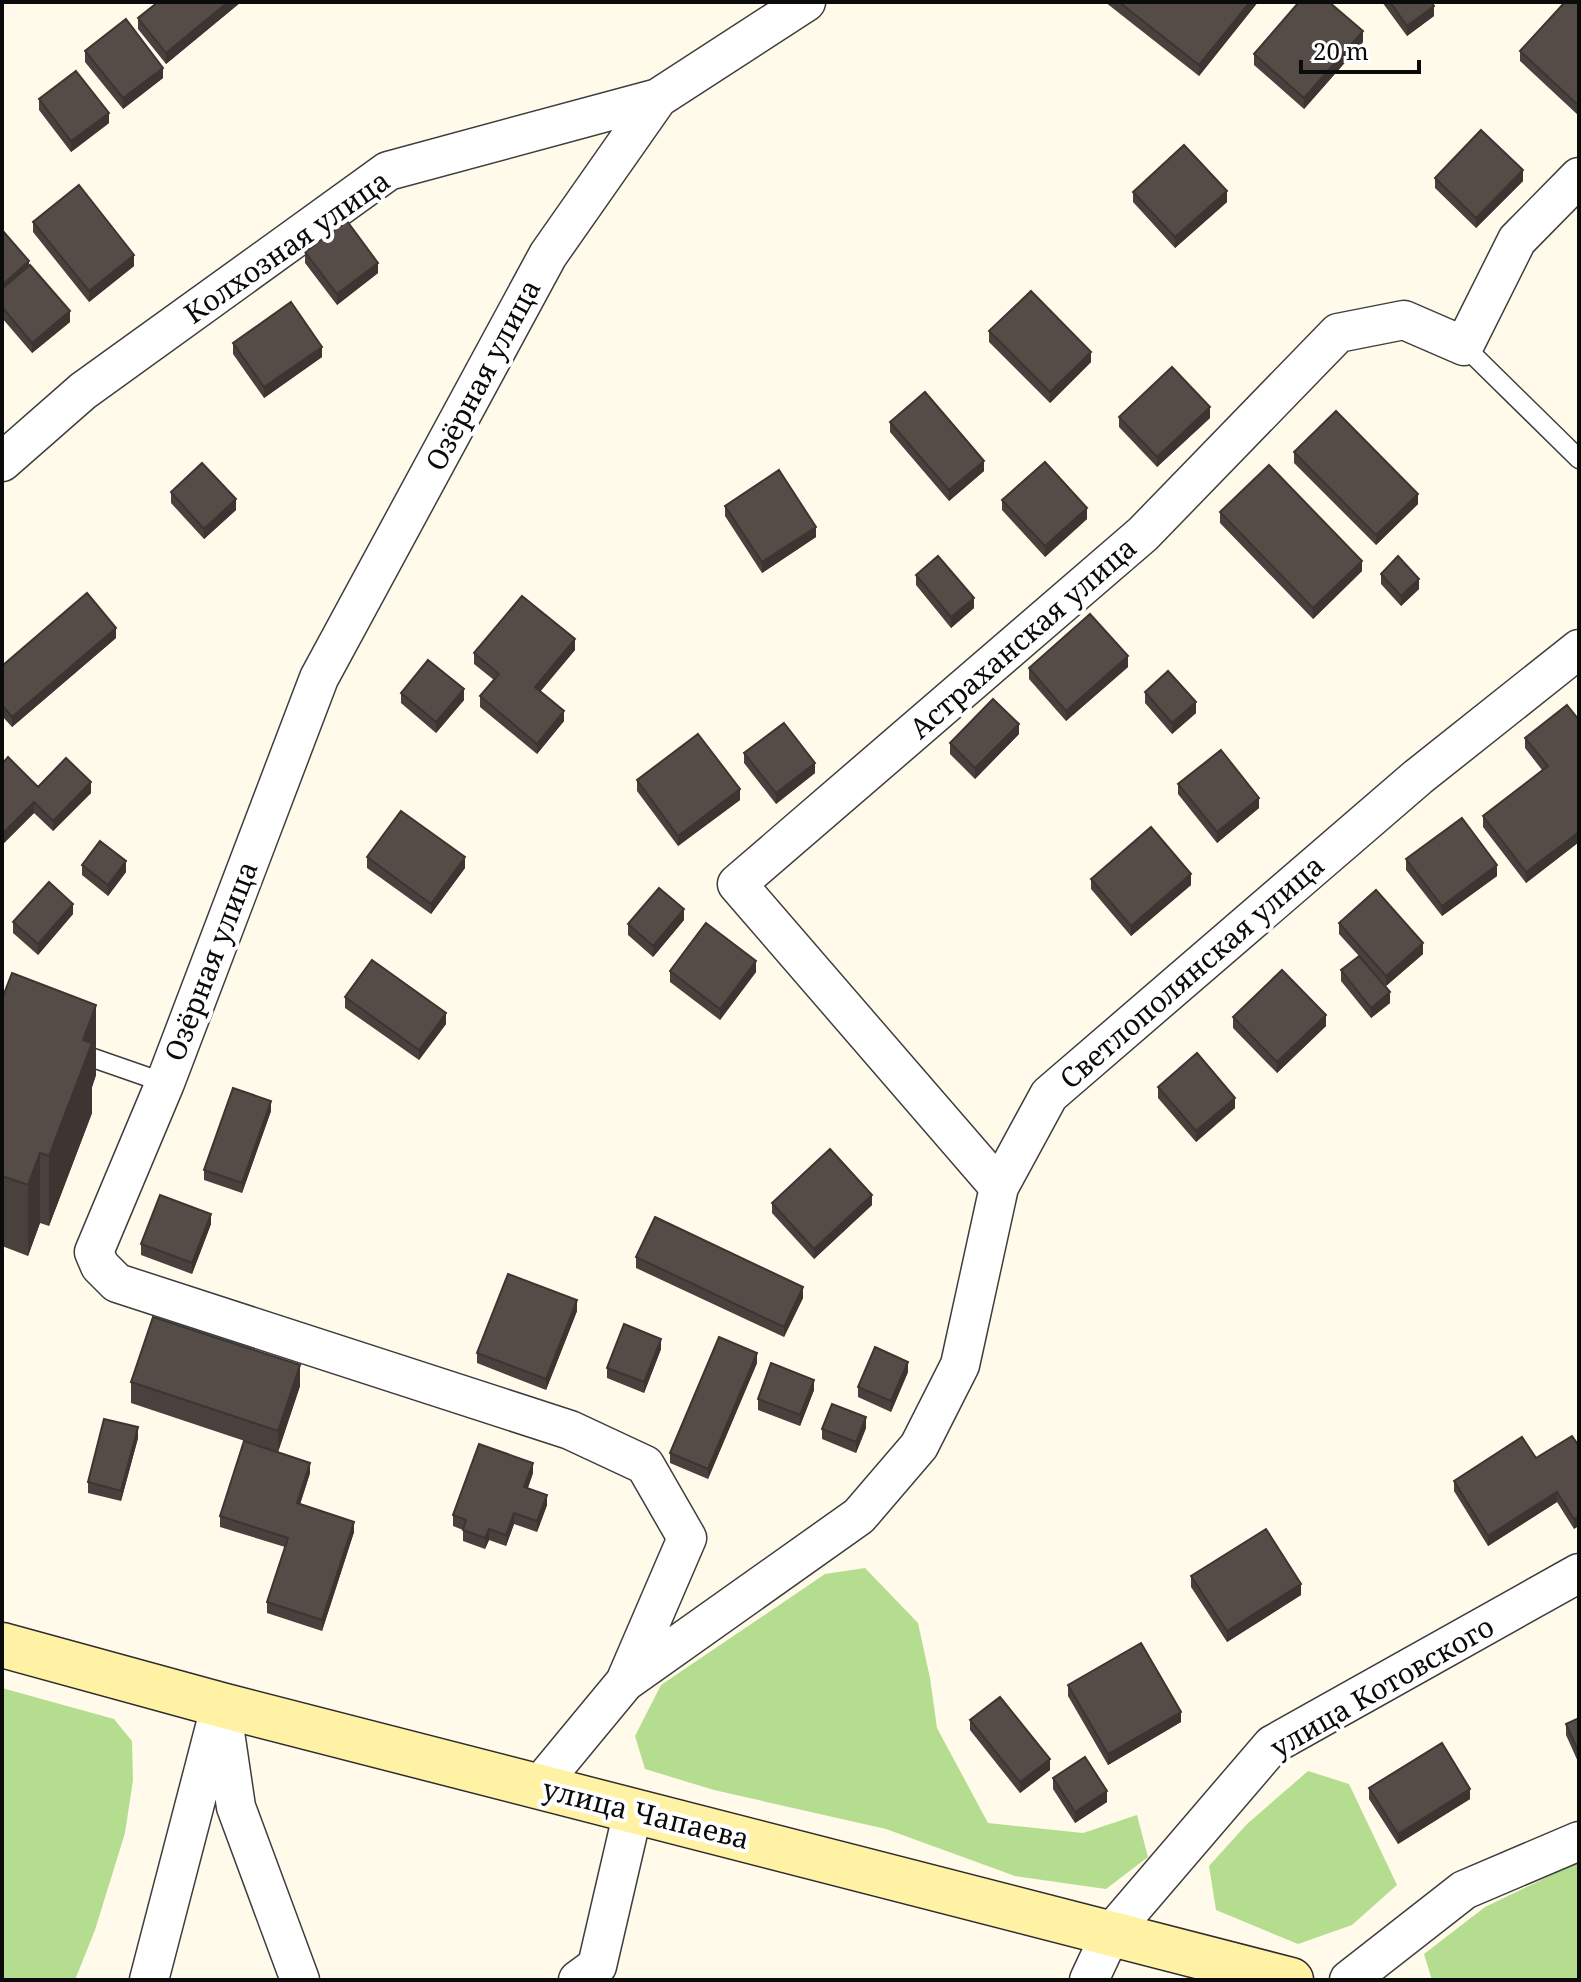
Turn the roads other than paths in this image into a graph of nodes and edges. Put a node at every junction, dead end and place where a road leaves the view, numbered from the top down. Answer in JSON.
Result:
{"nodes":[{"id":1,"x":806,"y":2,"type":"edge"},
{"id":2,"x":658,"y":98,"type":"junction"},
{"id":3,"x":1579,"y":177,"type":"edge"},
{"id":4,"x":1464,"y":346,"type":"junction"},
{"id":5,"x":1579,"y":459,"type":"edge"},
{"id":6,"x":2,"y":462,"type":"edge"},
{"id":7,"x":1579,"y":649,"type":"edge"},
{"id":8,"x":53,"y":1045,"type":"edge"},
{"id":9,"x":165,"y":1083,"type":"junction"},
{"id":10,"x":999,"y":1187,"type":"junction"},
{"id":11,"x":1579,"y":1573,"type":"edge"},
{"id":12,"x":2,"y":1645,"type":"edge"},
{"id":13,"x":625,"y":1682,"type":"junction"},
{"id":14,"x":221,"y":1705,"type":"junction"},
{"id":15,"x":539,"y":1786,"type":"junction"},
{"id":16,"x":633,"y":1811,"type":"junction"},
{"id":17,"x":1579,"y":1841,"type":"edge"},
{"id":18,"x":1111,"y":1933,"type":"junction"},
{"id":19,"x":149,"y":1980,"type":"edge"},
{"id":20,"x":300,"y":1980,"type":"edge"},
{"id":21,"x":578,"y":1980,"type":"edge"},
{"id":22,"x":1089,"y":1980,"type":"edge"},
{"id":23,"x":1291,"y":1980,"type":"edge"},
{"id":24,"x":1349,"y":1980,"type":"edge"}],
"edges":[{"from":1,"to":2,"type":"street","name":"Озёрная улица"},
{"from":2,"to":6,"type":"street","name":"Колхозная улица"},
{"from":2,"to":9,"type":"street","name":"Озёрная улица"},
{"from":3,"to":4,"type":"street"},
{"from":4,"to":5,"type":"lane"},
{"from":4,"to":10,"type":"street","name":"Астраханская улица"},
{"from":7,"to":10,"type":"street","name":"Светлополянская улица"},
{"from":8,"to":9,"type":"lane"},
{"from":9,"to":13,"type":"street","name":"Озёрная улица"},
{"from":10,"to":13,"type":"street","name":"Светлополянская улица"},
{"from":11,"to":18,"type":"street","name":"улица Котовского"},
{"from":12,"to":14,"type":"main road","name":"улица Чапаева"},
{"from":13,"to":15,"type":"street","name":"Светлополянская улица"},
{"from":14,"to":15,"type":"main road","name":"улица Чапаева"},
{"from":14,"to":19,"type":"street"},
{"from":14,"to":20,"type":"street"},
{"from":15,"to":16,"type":"main road","name":"улица Чапаева"},
{"from":16,"to":18,"type":"main road","name":"улица Чапаева"},
{"from":16,"to":21,"type":"street"},
{"from":17,"to":24,"type":"street"},
{"from":18,"to":22,"type":"street","name":"улица Котовского"},
{"from":18,"to":23,"type":"main road","name":"улица Чапаева"}]}
